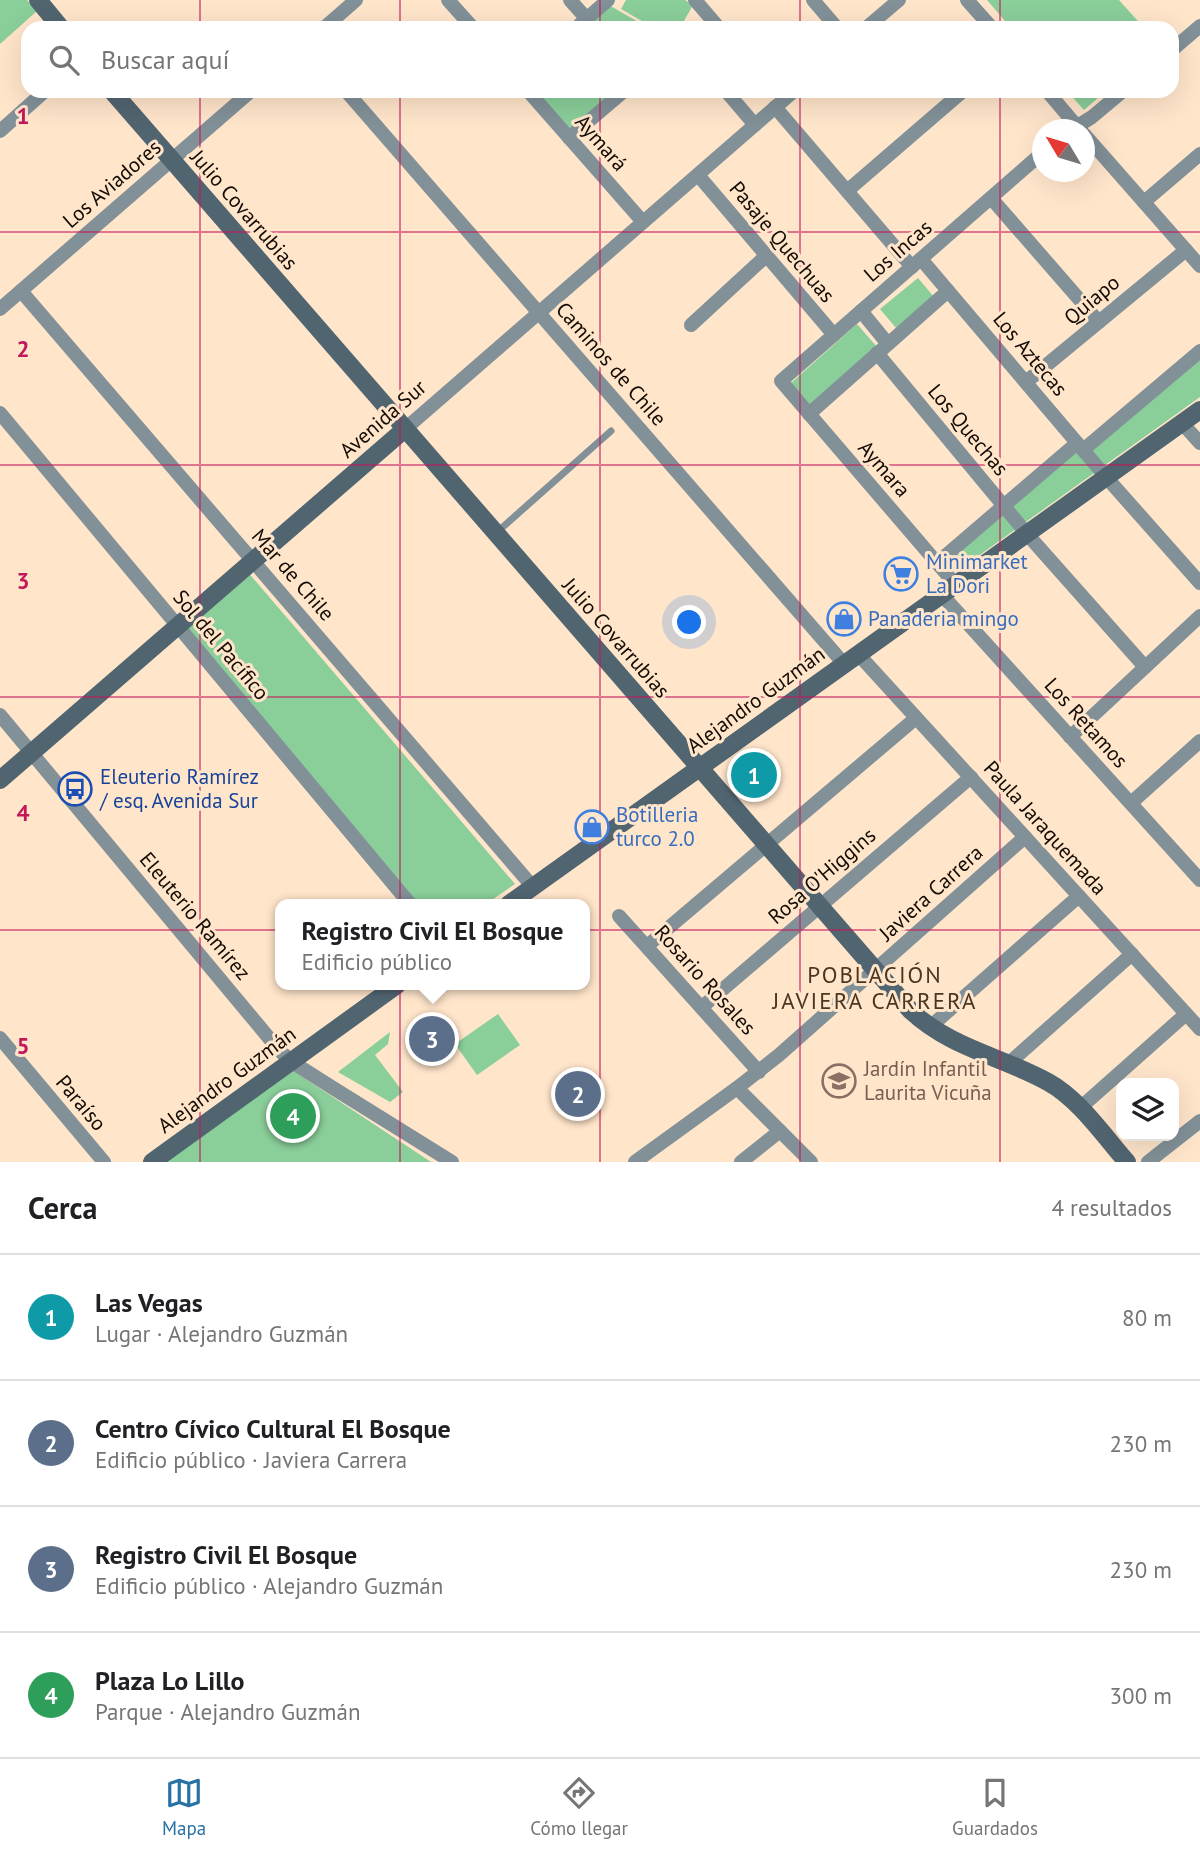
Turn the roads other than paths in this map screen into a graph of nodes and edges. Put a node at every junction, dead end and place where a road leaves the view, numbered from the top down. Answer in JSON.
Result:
{"nodes":[{"id":1,"x":38,"y":0,"type":"edge"},
{"id":2,"x":356,"y":0,"type":"edge"},
{"id":3,"x":448,"y":0,"type":"edge"},
{"id":4,"x":570,"y":0,"type":"edge"},
{"id":5,"x":608,"y":0,"type":"edge"},
{"id":6,"x":695,"y":0,"type":"edge"},
{"id":7,"x":813,"y":0,"type":"edge"},
{"id":8,"x":899,"y":0,"type":"edge"},
{"id":9,"x":967,"y":0,"type":"edge"},
{"id":10,"x":55,"y":21,"type":"edge"},
{"id":11,"x":332,"y":21,"type":"edge"},
{"id":12,"x":466,"y":21,"type":"edge"},
{"id":13,"x":581,"y":21,"type":"edge"},
{"id":14,"x":584,"y":21,"type":"edge"},
{"id":15,"x":713,"y":21,"type":"edge"},
{"id":16,"x":831,"y":21,"type":"edge"},
{"id":17,"x":874,"y":21,"type":"edge"},
{"id":18,"x":986,"y":21,"type":"edge"},
{"id":19,"x":1200,"y":26,"type":"edge"},
{"id":20,"x":1179,"y":44,"type":"edge"},
{"id":21,"x":37,"y":98,"type":"edge"},
{"id":22,"x":118,"y":98,"type":"edge"},
{"id":23,"x":243,"y":98,"type":"edge"},
{"id":24,"x":352,"y":98,"type":"edge"},
{"id":25,"x":534,"y":98,"type":"edge"},
{"id":26,"x":616,"y":98,"type":"edge"},
{"id":27,"x":732,"y":98,"type":"edge"},
{"id":28,"x":781,"y":98,"type":"edge"},
{"id":29,"x":783,"y":98,"type":"edge"},
{"id":30,"x":955,"y":98,"type":"edge"},
{"id":31,"x":1053,"y":98,"type":"edge"},
{"id":32,"x":1115,"y":98,"type":"edge"},
{"id":33,"x":1069,"y":119,"type":"edge"},
{"id":34,"x":1090,"y":119,"type":"edge"},
{"id":35,"x":755,"y":125,"type":"junction"},
{"id":36,"x":0,"y":131,"type":"edge"},
{"id":37,"x":569,"y":138,"type":"junction"},
{"id":38,"x":1095,"y":149,"type":"edge"},
{"id":39,"x":1200,"y":154,"type":"edge"},
{"id":40,"x":171,"y":160,"type":"junction"},
{"id":41,"x":1032,"y":162,"type":"edge"},
{"id":42,"x":698,"y":175,"type":"junction"},
{"id":43,"x":847,"y":191,"type":"junction"},
{"id":44,"x":991,"y":198,"type":"junction"},
{"id":45,"x":1144,"y":202,"type":"junction"},
{"id":46,"x":643,"y":222,"type":"junction"},
{"id":47,"x":1186,"y":250,"type":"junction"},
{"id":48,"x":766,"y":256,"type":"junction"},
{"id":49,"x":916,"y":263,"type":"junction"},
{"id":50,"x":1200,"y":266,"type":"edge"},
{"id":51,"x":21,"y":290,"type":"junction"},
{"id":52,"x":948,"y":290,"type":"junction"},
{"id":53,"x":0,"y":309,"type":"edge"},
{"id":54,"x":861,"y":312,"type":"junction"},
{"id":55,"x":539,"y":313,"type":"junction"},
{"id":56,"x":1099,"y":322,"type":"junction"},
{"id":57,"x":691,"y":325,"type":"dead end"},
{"id":58,"x":834,"y":335,"type":"junction"},
{"id":59,"x":882,"y":349,"type":"junction"},
{"id":60,"x":1200,"y":351,"type":"edge"},
{"id":61,"x":781,"y":381,"type":"joint"},
{"id":62,"x":1026,"y":382,"type":"junction"},
{"id":63,"x":1200,"y":410,"type":"edge"},
{"id":64,"x":0,"y":413,"type":"edge"},
{"id":65,"x":809,"y":414,"type":"junction"},
{"id":66,"x":1182,"y":423,"type":"junction"},
{"id":67,"x":405,"y":429,"type":"junction"},
{"id":68,"x":611,"y":431,"type":"dead end"},
{"id":69,"x":1200,"y":443,"type":"edge"},
{"id":70,"x":1080,"y":446,"type":"junction"},
{"id":71,"x":1106,"y":477,"type":"junction"},
{"id":72,"x":1004,"y":505,"type":"junction"},
{"id":73,"x":495,"y":533,"type":"junction"},
{"id":74,"x":1027,"y":534,"type":"junction"},
{"id":75,"x":253,"y":561,"type":"junction"},
{"id":76,"x":937,"y":563,"type":"junction"},
{"id":77,"x":1200,"y":583,"type":"edge"},
{"id":78,"x":949,"y":590,"type":"junction"},
{"id":79,"x":1200,"y":616,"type":"edge"},
{"id":80,"x":178,"y":627,"type":"junction"},
{"id":81,"x":852,"y":660,"type":"junction"},
{"id":82,"x":1145,"y":667,"type":"junction"},
{"id":83,"x":0,"y":715,"type":"edge"},
{"id":84,"x":916,"y":718,"type":"junction"},
{"id":85,"x":1070,"y":737,"type":"junction"},
{"id":86,"x":1200,"y":741,"type":"edge"},
{"id":87,"x":31,"y":752,"type":"junction"},
{"id":88,"x":700,"y":769,"type":"junction"},
{"id":89,"x":971,"y":778,"type":"junction"},
{"id":90,"x":0,"y":780,"type":"edge"},
{"id":91,"x":1131,"y":803,"type":"junction"},
{"id":92,"x":1025,"y":836,"type":"junction"},
{"id":93,"x":766,"y":845,"type":"junction"},
{"id":94,"x":1198,"y":873,"type":"edge"},
{"id":95,"x":533,"y":887,"type":"junction"},
{"id":96,"x":1079,"y":896,"type":"junction"},
{"id":97,"x":406,"y":899,"type":"edge"},
{"id":98,"x":516,"y":899,"type":"edge"},
{"id":99,"x":820,"y":906,"type":"junction"},
{"id":100,"x":619,"y":916,"type":"dead end"},
{"id":101,"x":648,"y":946,"type":"junction"},
{"id":102,"x":1132,"y":954,"type":"junction"},
{"id":103,"x":875,"y":971,"type":"junction"},
{"id":104,"x":390,"y":990,"type":"edge"},
{"id":105,"x":702,"y":1007,"type":"junction"},
{"id":106,"x":1186,"y":1014,"type":"junction"},
{"id":107,"x":930,"y":1027,"type":"junction"},
{"id":108,"x":1200,"y":1028,"type":"edge"},
{"id":109,"x":0,"y":1038,"type":"edge"},
{"id":110,"x":292,"y":1062,"type":"junction"},
{"id":111,"x":1008,"y":1065,"type":"junction"},
{"id":112,"x":759,"y":1072,"type":"junction"},
{"id":113,"x":737,"y":1088,"type":"junction"},
{"id":114,"x":1080,"y":1108,"type":"junction"},
{"id":115,"x":1200,"y":1121,"type":"edge"},
{"id":116,"x":780,"y":1131,"type":"junction"},
{"id":117,"x":104,"y":1162,"type":"edge"},
{"id":118,"x":152,"y":1162,"type":"edge"},
{"id":119,"x":452,"y":1162,"type":"edge"},
{"id":120,"x":635,"y":1162,"type":"edge"},
{"id":121,"x":741,"y":1162,"type":"edge"},
{"id":122,"x":811,"y":1162,"type":"edge"},
{"id":123,"x":1127,"y":1162,"type":"edge"},
{"id":124,"x":1149,"y":1162,"type":"edge"}],
"edges":[{"from":1,"to":10,"type":"street"},
{"from":2,"to":11,"type":"street"},
{"from":3,"to":12,"type":"street"},
{"from":4,"to":13,"type":"street"},
{"from":5,"to":14,"type":"street"},
{"from":6,"to":15,"type":"street"},
{"from":7,"to":16,"type":"street"},
{"from":8,"to":17,"type":"street"},
{"from":9,"to":18,"type":"street"},
{"from":19,"to":20,"type":"street"},
{"from":21,"to":36,"type":"street"},
{"from":22,"to":40,"type":"street","name":"Julio Covarrubias"},
{"from":23,"to":40,"type":"street","name":"Los Aviadores"},
{"from":24,"to":55,"type":"street","name":"Caminos de Chile"},
{"from":25,"to":37,"type":"street","name":"Aymará"},
{"from":26,"to":37,"type":"street"},
{"from":27,"to":35,"type":"street"},
{"from":28,"to":35,"type":"street","name":"Avenida Sur"},
{"from":29,"to":43,"type":"street","name":"Los Aztecas"},
{"from":30,"to":43,"type":"street"},
{"from":31,"to":33,"type":"street"},
{"from":32,"to":34,"type":"street"},
{"from":35,"to":42,"type":"street","name":"Avenida Sur"},
{"from":37,"to":46,"type":"street","name":"Aymará"},
{"from":38,"to":45,"type":"street"},
{"from":39,"to":45,"type":"street"},
{"from":40,"to":51,"type":"street","name":"Los Aviadores"},
{"from":40,"to":67,"type":"street","name":"Julio Covarrubias"},
{"from":41,"to":44,"type":"street","name":"Los Incas"},
{"from":42,"to":46,"type":"street","name":"Avenida Sur"},
{"from":42,"to":48,"type":"street","name":"Pasaje Quechuas"},
{"from":43,"to":49,"type":"street","name":"Los Aztecas"},
{"from":44,"to":49,"type":"street","name":"Los Incas"},
{"from":44,"to":56,"type":"street"},
{"from":45,"to":47,"type":"street"},
{"from":46,"to":55,"type":"street","name":"Avenida Sur"},
{"from":47,"to":50,"type":"street"},
{"from":47,"to":56,"type":"street","name":"Quiapo"},
{"from":48,"to":57,"type":"street"},
{"from":48,"to":58,"type":"street","name":"Pasaje Quechuas"},
{"from":49,"to":52,"type":"street","name":"Los Aztecas"},
{"from":49,"to":54,"type":"street","name":"Los Incas"},
{"from":51,"to":53,"type":"street","name":"Los Aviadores"},
{"from":51,"to":75,"type":"street","name":"Mar de Chile"},
{"from":52,"to":59,"type":"street"},
{"from":52,"to":62,"type":"street","name":"Los Aztecas"},
{"from":54,"to":58,"type":"street","name":"Los Incas"},
{"from":54,"to":59,"type":"street","name":"Los Quechas"},
{"from":55,"to":67,"type":"street","name":"Avenida Sur"},
{"from":55,"to":81,"type":"street","name":"Caminos de Chile"},
{"from":56,"to":62,"type":"street","name":"Quiapo"},
{"from":58,"to":61,"type":"street","name":"Los Incas"},
{"from":59,"to":65,"type":"street"},
{"from":59,"to":72,"type":"street","name":"Los Quechas"},
{"from":60,"to":70,"type":"street"},
{"from":61,"to":65,"type":"street","name":"Aymara"},
{"from":62,"to":70,"type":"street","name":"Los Aztecas"},
{"from":63,"to":66,"type":"street","name":"Alejandro Guzmán"},
{"from":64,"to":80,"type":"street","name":"Sol del Pacífico"},
{"from":65,"to":76,"type":"street","name":"Aymara"},
{"from":66,"to":69,"type":"street"},
{"from":66,"to":71,"type":"street","name":"Alejandro Guzmán"},
{"from":67,"to":73,"type":"street","name":"Julio Covarrubias"},
{"from":67,"to":75,"type":"street","name":"Avenida Sur"},
{"from":68,"to":73,"type":"lane"},
{"from":70,"to":71,"type":"street","name":"Los Aztecas"},
{"from":70,"to":72,"type":"street"},
{"from":71,"to":74,"type":"street","name":"Alejandro Guzmán"},
{"from":71,"to":77,"type":"street","name":"Los Aztecas"},
{"from":72,"to":74,"type":"street","name":"Los Quechas"},
{"from":72,"to":76,"type":"street"},
{"from":73,"to":88,"type":"street","name":"Julio Covarrubias"},
{"from":74,"to":78,"type":"street","name":"Alejandro Guzmán"},
{"from":74,"to":82,"type":"street","name":"Los Quechas"},
{"from":75,"to":80,"type":"street","name":"Avenida Sur"},
{"from":75,"to":95,"type":"street","name":"Mar de Chile"},
{"from":76,"to":78,"type":"street","name":"Aymara"},
{"from":78,"to":81,"type":"street","name":"Alejandro Guzmán"},
{"from":78,"to":85,"type":"street","name":"Los Retamos"},
{"from":79,"to":82,"type":"street"},
{"from":80,"to":87,"type":"street","name":"Avenida Sur"},
{"from":80,"to":97,"type":"street","name":"Sol del Pacífico"},
{"from":81,"to":84,"type":"street","name":"Paula Jaraquemada"},
{"from":81,"to":88,"type":"street","name":"Alejandro Guzmán"},
{"from":82,"to":85,"type":"street"},
{"from":83,"to":87,"type":"street","name":"Eleuterio Ramírez"},
{"from":84,"to":89,"type":"street","name":"Paula Jaraquemada"},
{"from":84,"to":93,"type":"street"},
{"from":85,"to":91,"type":"street","name":"Los Retamos"},
{"from":86,"to":91,"type":"street"},
{"from":87,"to":90,"type":"street","name":"Avenida Sur"},
{"from":87,"to":110,"type":"street","name":"Eleuterio Ramírez"},
{"from":88,"to":93,"type":"street","name":"Julio Covarrubias"},
{"from":88,"to":95,"type":"street","name":"Alejandro Guzmán"},
{"from":89,"to":92,"type":"street","name":"Paula Jaraquemada"},
{"from":89,"to":99,"type":"street","name":"Rosa O'Higgins"},
{"from":91,"to":94,"type":"street","name":"Los Retamos"},
{"from":92,"to":96,"type":"street","name":"Paula Jaraquemada"},
{"from":92,"to":103,"type":"street","name":"Javiera Carrera"},
{"from":93,"to":99,"type":"street","name":"Julio Covarrubias"},
{"from":93,"to":101,"type":"street"},
{"from":95,"to":98,"type":"street","name":"Alejandro Guzmán"},
{"from":96,"to":102,"type":"street","name":"Paula Jaraquemada"},
{"from":96,"to":107,"type":"street"},
{"from":99,"to":103,"type":"street","name":"Julio Covarrubias"},
{"from":99,"to":105,"type":"street","name":"Rosa O'Higgins"},
{"from":100,"to":101,"type":"street","name":"Rosario Rosales"},
{"from":101,"to":105,"type":"street","name":"Rosario Rosales"},
{"from":102,"to":106,"type":"street","name":"Paula Jaraquemada"},
{"from":102,"to":111,"type":"street"},
{"from":103,"to":107,"type":"street","name":"Julio Covarrubias"},
{"from":103,"to":112,"type":"street","name":"Javiera Carrera"},
{"from":104,"to":110,"type":"street","name":"Alejandro Guzmán"},
{"from":105,"to":112,"type":"street","name":"Rosario Rosales"},
{"from":106,"to":108,"type":"street","name":"Paula Jaraquemada"},
{"from":106,"to":114,"type":"street"},
{"from":107,"to":111,"type":"street","name":"Julio Covarrubias"},
{"from":109,"to":117,"type":"street","name":"Paraíso"},
{"from":110,"to":118,"type":"street","name":"Alejandro Guzmán"},
{"from":110,"to":119,"type":"street","name":"Eleuterio Ramírez"},
{"from":111,"to":114,"type":"street","name":"Julio Covarrubias"},
{"from":112,"to":113,"type":"street","name":"Javiera Carrera"},
{"from":113,"to":116,"type":"street"},
{"from":113,"to":120,"type":"street","name":"Javiera Carrera"},
{"from":114,"to":123,"type":"street","name":"Julio Covarrubias"},
{"from":115,"to":124,"type":"street"},
{"from":116,"to":121,"type":"street"},
{"from":116,"to":122,"type":"street"}]}
